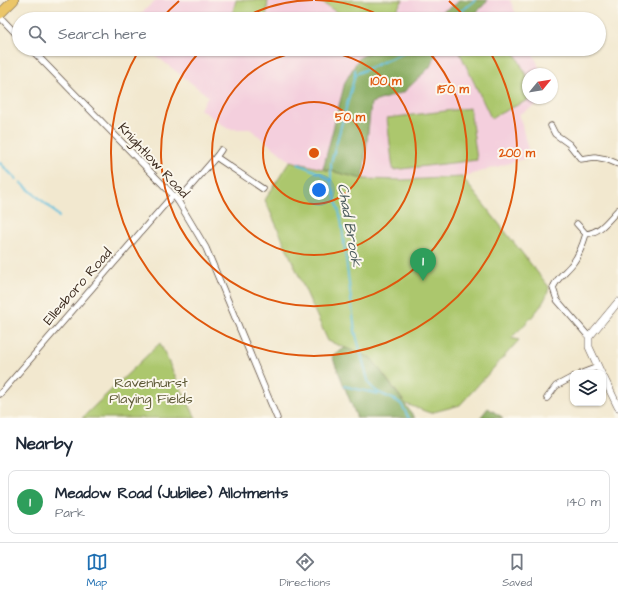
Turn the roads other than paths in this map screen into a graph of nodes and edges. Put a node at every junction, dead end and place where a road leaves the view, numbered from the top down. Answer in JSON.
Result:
{"nodes":[{"id":1,"x":14,"y":0,"type":"edge"},
{"id":2,"x":0,"y":16,"type":"edge"},
{"id":3,"x":12,"y":29,"type":"edge"},
{"id":4,"x":38,"y":56,"type":"edge"},
{"id":5,"x":551,"y":126,"type":"dead end"},
{"id":6,"x":220,"y":150,"type":"dead end"},
{"id":7,"x":216,"y":156,"type":"junction"},
{"id":8,"x":618,"y":164,"type":"edge"},
{"id":9,"x":263,"y":189,"type":"dead end"},
{"id":10,"x":173,"y":194,"type":"junction"},
{"id":11,"x":178,"y":201,"type":"junction"},
{"id":12,"x":618,"y":210,"type":"edge"},
{"id":13,"x":577,"y":224,"type":"dead end"},
{"id":14,"x":586,"y":234,"type":"junction"},
{"id":15,"x":618,"y":302,"type":"edge"},
{"id":16,"x":589,"y":336,"type":"junction"},
{"id":17,"x":600,"y":370,"type":"edge"},
{"id":18,"x":570,"y":379,"type":"edge"},
{"id":19,"x":606,"y":382,"type":"edge"},
{"id":20,"x":0,"y":394,"type":"edge"},
{"id":21,"x":547,"y":398,"type":"dead end"},
{"id":22,"x":618,"y":407,"type":"edge"},
{"id":23,"x":277,"y":418,"type":"edge"}],
"edges":[{"from":1,"to":2,"type":"main road"},
{"from":2,"to":3,"type":"street"},
{"from":4,"to":10,"type":"street","name":"Knightlow Road"},
{"from":5,"to":8,"type":"street"},
{"from":6,"to":7,"type":"street"},
{"from":7,"to":9,"type":"street"},
{"from":7,"to":11,"type":"street"},
{"from":10,"to":11,"type":"street","name":"Knightlow Road"},
{"from":10,"to":20,"type":"street","name":"Ellesboro Road"},
{"from":11,"to":23,"type":"street","name":"Knightlow Road"},
{"from":12,"to":14,"type":"street"},
{"from":13,"to":14,"type":"street"},
{"from":14,"to":16,"type":"street"},
{"from":15,"to":16,"type":"street"},
{"from":16,"to":17,"type":"street"},
{"from":18,"to":21,"type":"street"},
{"from":19,"to":22,"type":"street"}]}
